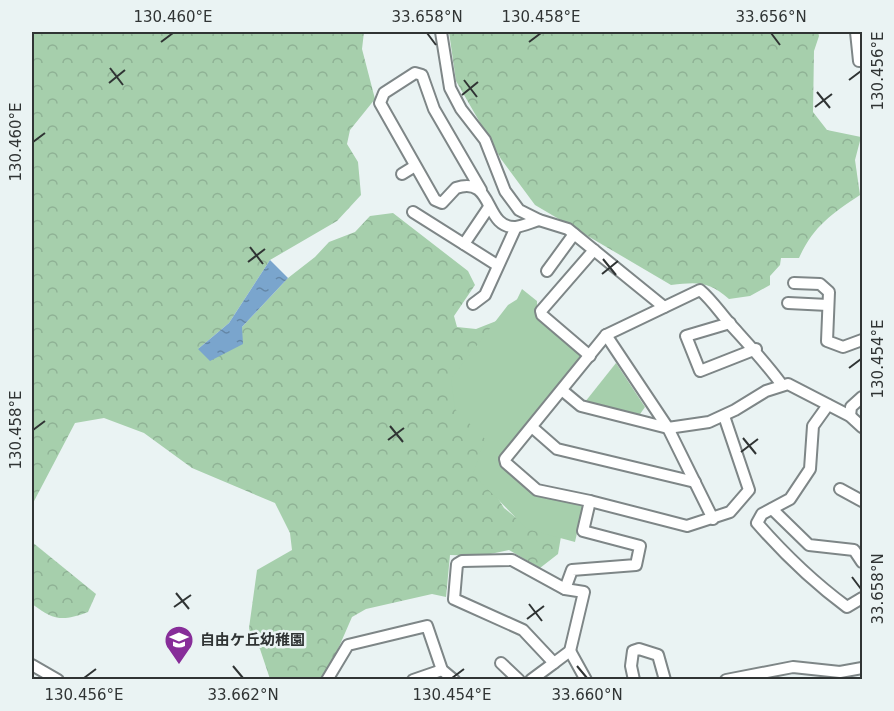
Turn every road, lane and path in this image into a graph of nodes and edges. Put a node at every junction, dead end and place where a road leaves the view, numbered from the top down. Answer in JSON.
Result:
{"nodes":[{"id":1,"x":441,"y":32,"type":"edge"},
{"id":2,"x":856,"y":32,"type":"edge"},
{"id":3,"x":862,"y":61,"type":"edge"},
{"id":4,"x":415,"y":166,"type":"junction"},
{"id":5,"x":402,"y":174,"type":"dead end"},
{"id":6,"x":481,"y":190,"type":"junction"},
{"id":7,"x":489,"y":207,"type":"junction"},
{"id":8,"x":413,"y":212,"type":"dead end"},
{"id":9,"x":539,"y":220,"type":"junction"},
{"id":10,"x":516,"y":227,"type":"junction"},
{"id":11,"x":574,"y":234,"type":"junction"},
{"id":12,"x":464,"y":244,"type":"junction"},
{"id":13,"x":594,"y":250,"type":"junction"},
{"id":14,"x":497,"y":265,"type":"junction"},
{"id":15,"x":547,"y":271,"type":"dead end"},
{"id":16,"x":794,"y":283,"type":"dead end"},
{"id":17,"x":788,"y":303,"type":"dead end"},
{"id":18,"x":472,"y":304,"type":"dead end"},
{"id":19,"x":828,"y":304,"type":"junction"},
{"id":20,"x":664,"y":307,"type":"junction"},
{"id":21,"x":730,"y":323,"type":"junction"},
{"id":22,"x":606,"y":335,"type":"junction"},
{"id":23,"x":862,"y":340,"type":"edge"},
{"id":24,"x":756,"y":349,"type":"junction"},
{"id":25,"x":590,"y":356,"type":"junction"},
{"id":26,"x":782,"y":385,"type":"junction"},
{"id":27,"x":563,"y":391,"type":"junction"},
{"id":28,"x":862,"y":397,"type":"edge"},
{"id":29,"x":828,"y":405,"type":"junction"},
{"id":30,"x":724,"y":416,"type":"junction"},
{"id":31,"x":850,"y":416,"type":"junction"},
{"id":32,"x":862,"y":427,"type":"edge"},
{"id":33,"x":533,"y":428,"type":"junction"},
{"id":34,"x":668,"y":428,"type":"junction"},
{"id":35,"x":695,"y":482,"type":"junction"},
{"id":36,"x":840,"y":489,"type":"dead end"},
{"id":37,"x":590,"y":501,"type":"junction"},
{"id":38,"x":862,"y":501,"type":"edge"},
{"id":39,"x":772,"y":509,"type":"junction"},
{"id":40,"x":713,"y":519,"type":"junction"},
{"id":41,"x":862,"y":562,"type":"edge"},
{"id":42,"x":565,"y":589,"type":"junction"},
{"id":43,"x":862,"y":598,"type":"edge"},
{"id":44,"x":570,"y":651,"type":"junction"},
{"id":45,"x":501,"y":663,"type":"dead end"},
{"id":46,"x":554,"y":663,"type":"junction"},
{"id":47,"x":32,"y":665,"type":"edge"},
{"id":48,"x":862,"y":668,"type":"edge"},
{"id":49,"x":442,"y":670,"type":"junction"},
{"id":50,"x":812,"y":674,"type":"edge"},
{"id":51,"x":542,"y":676,"type":"edge"},
{"id":52,"x":58,"y":680,"type":"edge"},
{"id":53,"x":327,"y":680,"type":"edge"},
{"id":54,"x":413,"y":680,"type":"edge"},
{"id":55,"x":454,"y":680,"type":"edge"},
{"id":56,"x":519,"y":680,"type":"edge"},
{"id":57,"x":531,"y":680,"type":"edge"},
{"id":58,"x":586,"y":680,"type":"edge"},
{"id":59,"x":634,"y":680,"type":"edge"},
{"id":60,"x":665,"y":680,"type":"edge"},
{"id":61,"x":726,"y":680,"type":"edge"}],
"edges":[{"from":1,"to":9,"type":"street"},
{"from":2,"to":3,"type":"street"},
{"from":4,"to":5,"type":"street"},
{"from":4,"to":6,"type":"street"},
{"from":4,"to":6,"type":"street"},
{"from":6,"to":7,"type":"street"},
{"from":7,"to":10,"type":"street"},
{"from":7,"to":12,"type":"street"},
{"from":8,"to":12,"type":"street"},
{"from":9,"to":10,"type":"street"},
{"from":9,"to":11,"type":"street"},
{"from":10,"to":14,"type":"street"},
{"from":11,"to":13,"type":"street"},
{"from":11,"to":15,"type":"street"},
{"from":12,"to":14,"type":"street"},
{"from":13,"to":20,"type":"street"},
{"from":13,"to":25,"type":"street"},
{"from":14,"to":18,"type":"street"},
{"from":16,"to":19,"type":"street"},
{"from":17,"to":19,"type":"street"},
{"from":19,"to":23,"type":"street"},
{"from":20,"to":21,"type":"street"},
{"from":20,"to":22,"type":"street"},
{"from":21,"to":24,"type":"street"},
{"from":21,"to":24,"type":"street"},
{"from":22,"to":25,"type":"street"},
{"from":22,"to":34,"type":"street"},
{"from":24,"to":26,"type":"street"},
{"from":25,"to":27,"type":"street"},
{"from":26,"to":29,"type":"street"},
{"from":26,"to":30,"type":"street"},
{"from":27,"to":33,"type":"street"},
{"from":27,"to":34,"type":"street"},
{"from":28,"to":31,"type":"street"},
{"from":29,"to":31,"type":"street"},
{"from":29,"to":39,"type":"street"},
{"from":30,"to":34,"type":"street"},
{"from":30,"to":40,"type":"street"},
{"from":31,"to":32,"type":"street"},
{"from":33,"to":35,"type":"street"},
{"from":33,"to":37,"type":"street"},
{"from":34,"to":35,"type":"street"},
{"from":35,"to":40,"type":"street"},
{"from":36,"to":38,"type":"street"},
{"from":37,"to":40,"type":"street"},
{"from":37,"to":42,"type":"street"},
{"from":39,"to":41,"type":"street"},
{"from":39,"to":43,"type":"street"},
{"from":42,"to":44,"type":"street"},
{"from":42,"to":46,"type":"street"},
{"from":44,"to":46,"type":"street"},
{"from":44,"to":58,"type":"street"},
{"from":45,"to":56,"type":"street"},
{"from":46,"to":51,"type":"street"},
{"from":47,"to":52,"type":"street"},
{"from":48,"to":50,"type":"street"},
{"from":49,"to":53,"type":"street"},
{"from":49,"to":54,"type":"street"},
{"from":49,"to":55,"type":"street"},
{"from":50,"to":61,"type":"street"},
{"from":51,"to":57,"type":"street"},
{"from":59,"to":60,"type":"street"}]}
